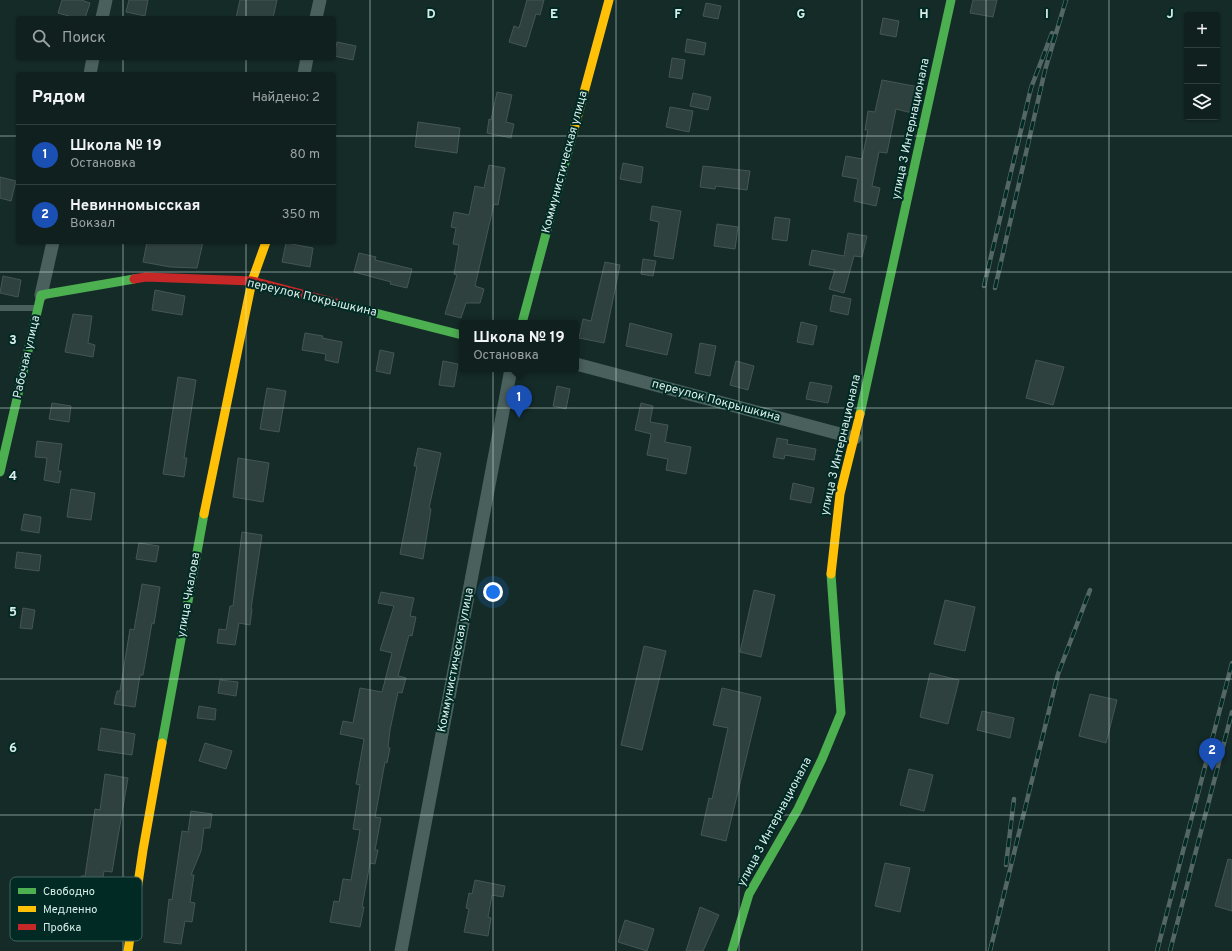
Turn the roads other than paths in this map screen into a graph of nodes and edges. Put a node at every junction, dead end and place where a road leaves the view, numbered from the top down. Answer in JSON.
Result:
{"nodes":[{"id":1,"x":106,"y":0,"type":"edge"},
{"id":2,"x":320,"y":0,"type":"edge"},
{"id":3,"x":609,"y":0,"type":"edge"},
{"id":4,"x":951,"y":0,"type":"edge"},
{"id":5,"x":102,"y":16,"type":"edge"},
{"id":6,"x":316,"y":16,"type":"edge"},
{"id":7,"x":93,"y":60,"type":"edge"},
{"id":8,"x":307,"y":60,"type":"edge"},
{"id":9,"x":90,"y":72,"type":"edge"},
{"id":10,"x":304,"y":72,"type":"edge"},
{"id":11,"x":53,"y":244,"type":"edge"},
{"id":12,"x":265,"y":244,"type":"edge"},
{"id":13,"x":252,"y":282,"type":"junction"},
{"id":14,"x":41,"y":295,"type":"junction"},
{"id":15,"x":0,"y":308,"type":"edge"},
{"id":16,"x":38,"y":308,"type":"junction"},
{"id":17,"x":523,"y":320,"type":"edge"},
{"id":18,"x":459,"y":334,"type":"edge"},
{"id":19,"x":579,"y":365,"type":"edge"},
{"id":20,"x":510,"y":372,"type":"edge"},
{"id":21,"x":855,"y":438,"type":"junction"},
{"id":22,"x":0,"y":472,"type":"edge"},
{"id":23,"x":139,"y":877,"type":"edge"},
{"id":24,"x":129,"y":941,"type":"edge"},
{"id":25,"x":128,"y":951,"type":"edge"},
{"id":26,"x":401,"y":951,"type":"edge"},
{"id":27,"x":732,"y":951,"type":"edge"}],
"edges":[{"from":1,"to":5,"type":"street"},
{"from":2,"to":6,"type":"street"},
{"from":3,"to":17,"type":"street","name":"Коммунистическая улица"},
{"from":4,"to":21,"type":"street","name":"улица 3 Интернационала"},
{"from":7,"to":9,"type":"street"},
{"from":8,"to":10,"type":"street"},
{"from":11,"to":14,"type":"street","name":"Рабочая улица"},
{"from":12,"to":13,"type":"street","name":"улица Чкалова"},
{"from":13,"to":14,"type":"street","name":"переулок Покрышкина"},
{"from":13,"to":18,"type":"street","name":"переулок Покрышкина"},
{"from":13,"to":23,"type":"street","name":"улица Чкалова"},
{"from":14,"to":16,"type":"street","name":"Рабочая улица"},
{"from":15,"to":16,"type":"lane"},
{"from":16,"to":22,"type":"street","name":"Рабочая улица"},
{"from":19,"to":21,"type":"street","name":"переулок Покрышкина"},
{"from":20,"to":26,"type":"street","name":"Коммунистическая улица"},
{"from":21,"to":27,"type":"street","name":"улица 3 Интернационала"},
{"from":24,"to":25,"type":"street","name":"улица Чкалова"}]}
